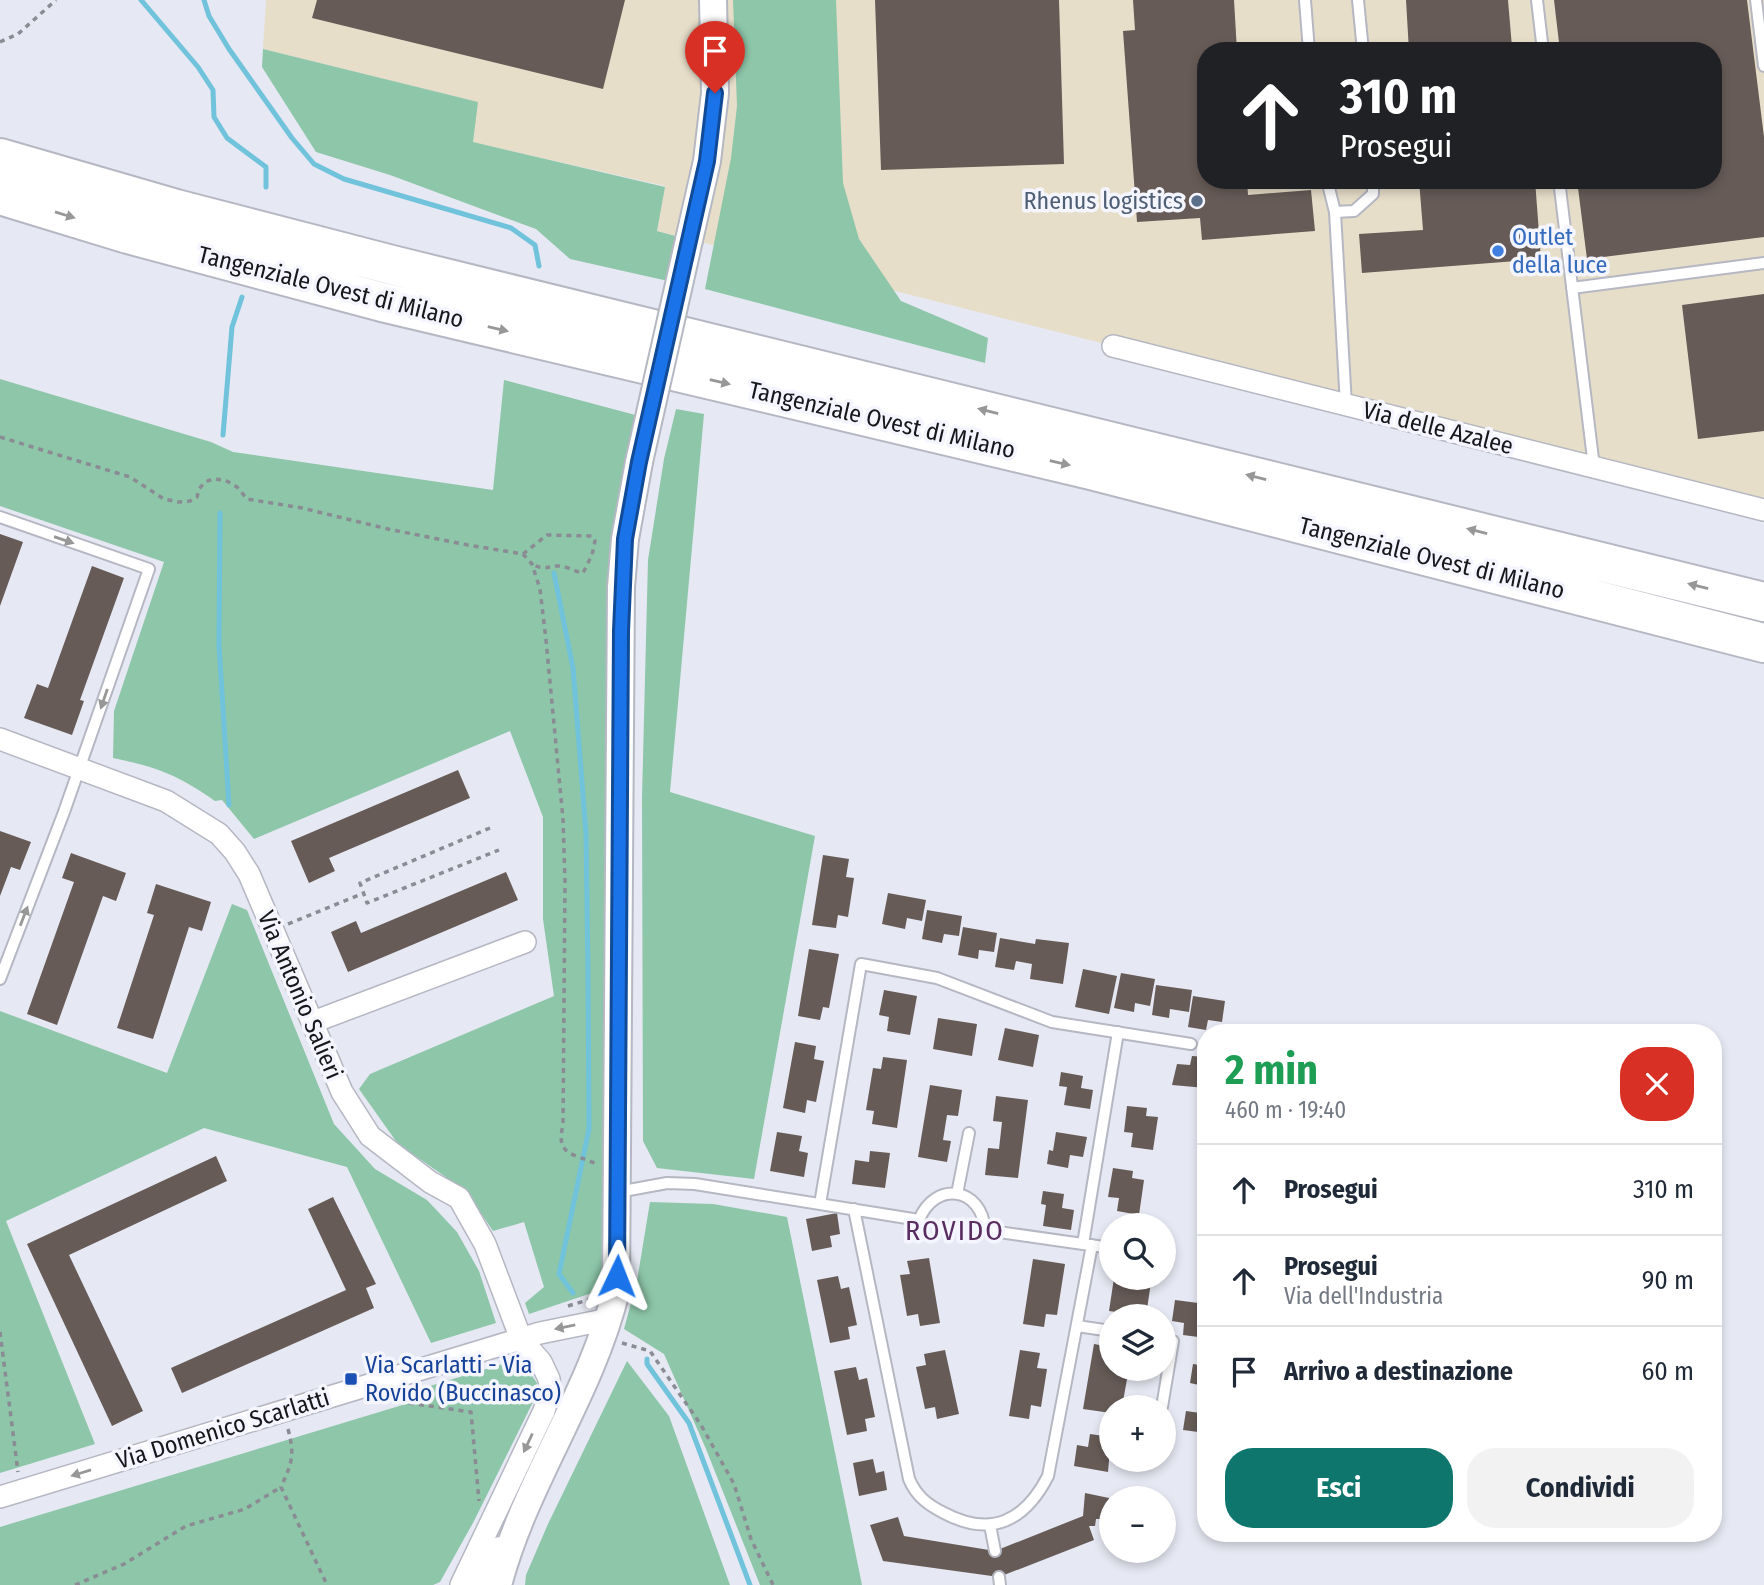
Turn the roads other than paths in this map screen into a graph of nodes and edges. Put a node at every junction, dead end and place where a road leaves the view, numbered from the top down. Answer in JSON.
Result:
{"nodes":[{"id":1,"x":713,"y":0,"type":"edge"},
{"id":2,"x":1305,"y":0,"type":"edge"},
{"id":3,"x":1358,"y":0,"type":"edge"},
{"id":4,"x":1537,"y":0,"type":"edge"},
{"id":5,"x":1756,"y":0,"type":"edge"},
{"id":6,"x":1308,"y":42,"type":"edge"},
{"id":7,"x":1362,"y":42,"type":"edge"},
{"id":8,"x":1542,"y":42,"type":"edge"},
{"id":9,"x":1764,"y":66,"type":"edge"},
{"id":10,"x":0,"y":158,"type":"edge"},
{"id":11,"x":1329,"y":189,"type":"edge"},
{"id":12,"x":1373,"y":189,"type":"edge"},
{"id":13,"x":1560,"y":189,"type":"edge"},
{"id":14,"x":0,"y":195,"type":"edge"},
{"id":15,"x":1335,"y":212,"type":"junction"},
{"id":16,"x":1764,"y":263,"type":"edge"},
{"id":17,"x":1572,"y":288,"type":"junction"},
{"id":18,"x":1112,"y":346,"type":"dead end"},
{"id":19,"x":1346,"y":405,"type":"junction"},
{"id":20,"x":1594,"y":467,"type":"junction"},
{"id":21,"x":1764,"y":510,"type":"edge"},
{"id":22,"x":0,"y":517,"type":"edge"},
{"id":23,"x":1764,"y":602,"type":"edge"},
{"id":24,"x":1764,"y":643,"type":"edge"},
{"id":25,"x":0,"y":739,"type":"edge"},
{"id":26,"x":79,"y":768,"type":"junction"},
{"id":27,"x":525,"y":942,"type":"dead end"},
{"id":28,"x":0,"y":979,"type":"edge"},
{"id":29,"x":313,"y":1022,"type":"junction"},
{"id":30,"x":1118,"y":1032,"type":"junction"},
{"id":31,"x":1191,"y":1044,"type":"dead end"},
{"id":32,"x":969,"y":1133,"type":"dead end"},
{"id":33,"x":618,"y":1192,"type":"junction"},
{"id":34,"x":957,"y":1194,"type":"junction"},
{"id":35,"x":820,"y":1204,"type":"junction"},
{"id":36,"x":854,"y":1209,"type":"junction"},
{"id":37,"x":1088,"y":1244,"type":"junction"},
{"id":38,"x":1099,"y":1246,"type":"edge"},
{"id":39,"x":1077,"y":1326,"type":"junction"},
{"id":40,"x":606,"y":1328,"type":"junction"},
{"id":41,"x":1099,"y":1329,"type":"edge"},
{"id":42,"x":521,"y":1339,"type":"junction"},
{"id":43,"x":0,"y":1497,"type":"edge"},
{"id":44,"x":990,"y":1525,"type":"junction"},
{"id":45,"x":516,"y":1529,"type":"junction"},
{"id":46,"x":995,"y":1550,"type":"dead end"},
{"id":47,"x":461,"y":1585,"type":"edge"},
{"id":48,"x":475,"y":1585,"type":"edge"},
{"id":49,"x":498,"y":1585,"type":"edge"}],
"edges":[{"from":1,"to":33,"type":"street","bridge":true},
{"from":2,"to":6,"type":"lane"},
{"from":3,"to":7,"type":"lane"},
{"from":4,"to":8,"type":"lane"},
{"from":5,"to":9,"type":"lane"},
{"from":23,"to":10,"type":"highway","name":"Tangenziale Ovest di Milano","one_way":true},
{"from":11,"to":15,"type":"lane"},
{"from":12,"to":15,"type":"lane"},
{"from":13,"to":17,"type":"lane"},
{"from":14,"to":24,"type":"highway","name":"Tangenziale Ovest di Milano","one_way":true},
{"from":15,"to":19,"type":"lane"},
{"from":16,"to":17,"type":"lane"},
{"from":17,"to":20,"type":"lane"},
{"from":18,"to":19,"type":"street","name":"Via delle Azalee"},
{"from":19,"to":20,"type":"street","name":"Via delle Azalee"},
{"from":20,"to":21,"type":"street","name":"Via delle Azalee"},
{"from":22,"to":26,"type":"lane","one_way":true},
{"from":25,"to":26,"type":"street","name":"Via Antonio Salieri"},
{"from":28,"to":26,"type":"lane","one_way":true},
{"from":26,"to":29,"type":"street","name":"Via Antonio Salieri"},
{"from":27,"to":29,"type":"street"},
{"from":29,"to":42,"type":"street","name":"Via Antonio Salieri"},
{"from":30,"to":31,"type":"lane"},
{"from":30,"to":35,"type":"lane"},
{"from":30,"to":37,"type":"lane"},
{"from":32,"to":34,"type":"lane"},
{"from":33,"to":35,"type":"lane"},
{"from":33,"to":40,"type":"street"},
{"from":34,"to":36,"type":"lane"},
{"from":34,"to":37,"type":"lane"},
{"from":35,"to":36,"type":"lane"},
{"from":36,"to":44,"type":"lane"},
{"from":37,"to":38,"type":"lane"},
{"from":37,"to":39,"type":"lane"},
{"from":39,"to":41,"type":"lane"},
{"from":39,"to":44,"type":"lane"},
{"from":40,"to":42,"type":"street","name":"Via Domenico Scarlatti","one_way":true},
{"from":40,"to":45,"type":"street"},
{"from":42,"to":43,"type":"street","name":"Via Domenico Scarlatti","one_way":true},
{"from":42,"to":47,"type":"street","name":"Via Antonio Salieri","one_way":true},
{"from":44,"to":46,"type":"lane"},
{"from":45,"to":48,"type":"street"},
{"from":45,"to":49,"type":"street"}]}
